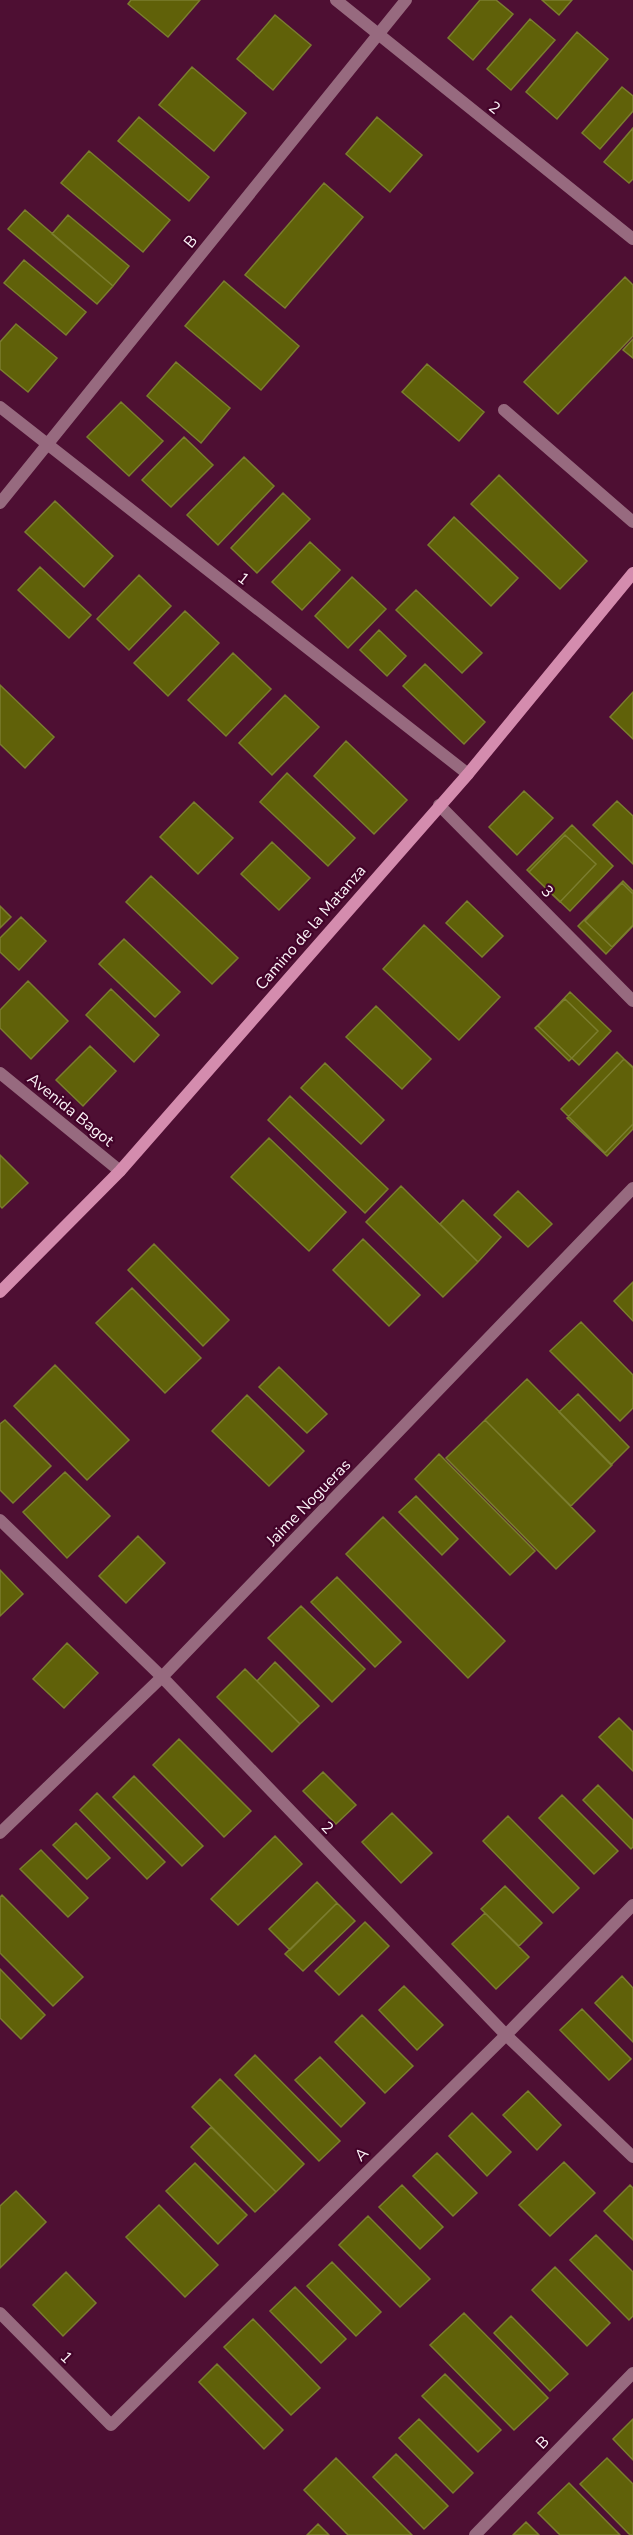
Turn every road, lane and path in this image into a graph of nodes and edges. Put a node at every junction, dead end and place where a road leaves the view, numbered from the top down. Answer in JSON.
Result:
{"nodes":[{"id":1,"x":336,"y":0,"type":"edge"},
{"id":2,"x":406,"y":0,"type":"edge"},
{"id":3,"x":378,"y":35,"type":"junction"},
{"id":4,"x":633,"y":239,"type":"edge"},
{"id":5,"x":0,"y":407,"type":"edge"},
{"id":6,"x":504,"y":410,"type":"dead end"},
{"id":7,"x":46,"y":444,"type":"junction"},
{"id":8,"x":0,"y":503,"type":"edge"},
{"id":9,"x":633,"y":522,"type":"edge"},
{"id":10,"x":633,"y":573,"type":"edge"},
{"id":11,"x":468,"y":774,"type":"junction"},
{"id":12,"x":439,"y":805,"type":"junction"},
{"id":13,"x":633,"y":1000,"type":"edge"},
{"id":14,"x":0,"y":1073,"type":"edge"},
{"id":15,"x":120,"y":1171,"type":"junction"},
{"id":16,"x":633,"y":1188,"type":"edge"},
{"id":17,"x":0,"y":1292,"type":"edge"},
{"id":18,"x":0,"y":1520,"type":"edge"},
{"id":19,"x":162,"y":1677,"type":"junction"},
{"id":20,"x":0,"y":1833,"type":"edge"},
{"id":21,"x":633,"y":1905,"type":"edge"},
{"id":22,"x":506,"y":2035,"type":"junction"},
{"id":23,"x":633,"y":2157,"type":"edge"},
{"id":24,"x":0,"y":2313,"type":"edge"},
{"id":25,"x":633,"y":2373,"type":"edge"},
{"id":26,"x":111,"y":2425,"type":"joint"},
{"id":27,"x":475,"y":2535,"type":"edge"}],
"edges":[{"from":1,"to":3,"type":"street","name":"2"},
{"from":2,"to":3,"type":"street","name":"B"},
{"from":3,"to":4,"type":"street","name":"2"},
{"from":3,"to":7,"type":"street","name":"B"},
{"from":5,"to":7,"type":"street","name":"1"},
{"from":6,"to":9,"type":"street"},
{"from":7,"to":8,"type":"street","name":"B"},
{"from":7,"to":11,"type":"street","name":"1"},
{"from":10,"to":11,"type":"main road","name":"Camino de la Matanza"},
{"from":11,"to":12,"type":"main road","name":"Camino de la Matanza"},
{"from":12,"to":13,"type":"street","name":"3"},
{"from":12,"to":15,"type":"main road","name":"Camino de la Matanza"},
{"from":14,"to":15,"type":"street","name":"Avenida Bagot"},
{"from":15,"to":17,"type":"main road","name":"Camino de la Matanza"},
{"from":16,"to":19,"type":"street","name":"Jaime Nogueras"},
{"from":18,"to":19,"type":"street","name":"2"},
{"from":19,"to":20,"type":"street","name":"Jaime Nogueras"},
{"from":19,"to":22,"type":"street","name":"2"},
{"from":21,"to":22,"type":"street","name":"A"},
{"from":22,"to":23,"type":"street","name":"2"},
{"from":22,"to":26,"type":"street","name":"A"},
{"from":24,"to":26,"type":"street","name":"1"},
{"from":25,"to":27,"type":"street","name":"B"}]}
